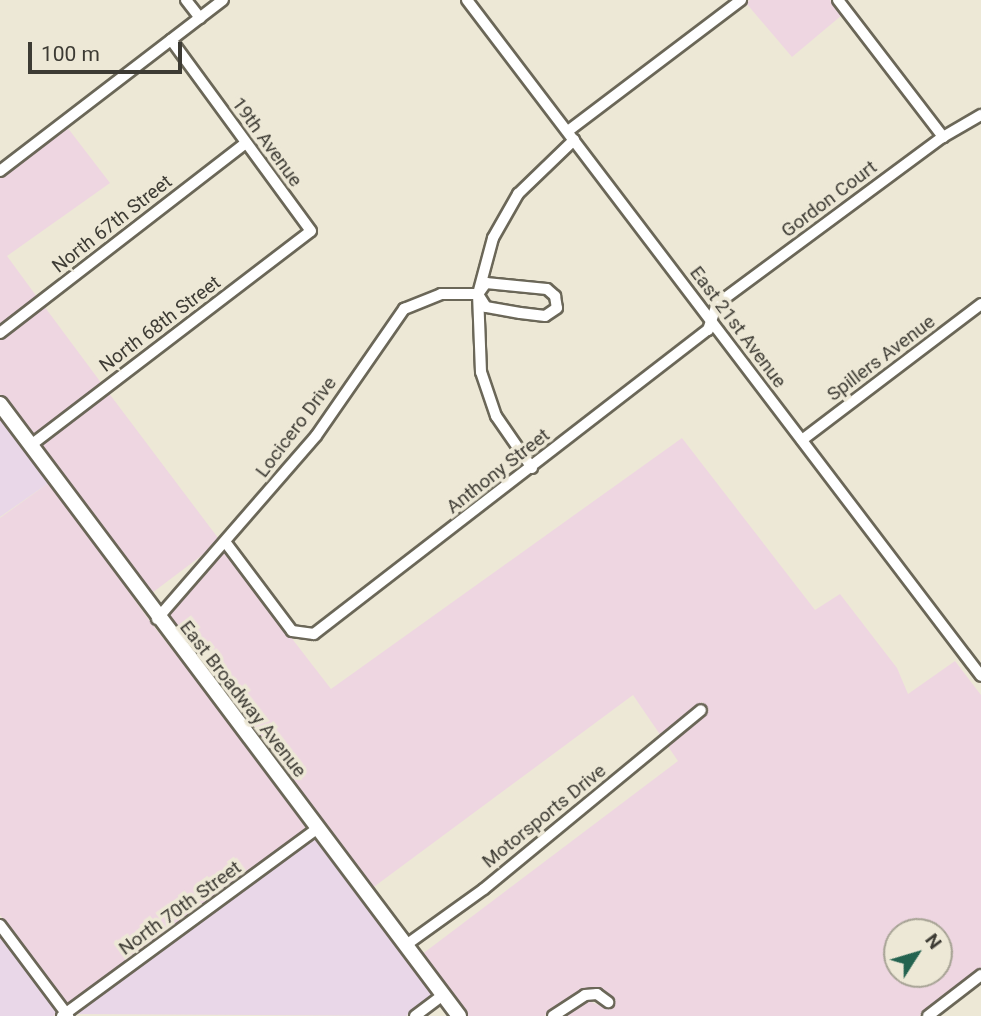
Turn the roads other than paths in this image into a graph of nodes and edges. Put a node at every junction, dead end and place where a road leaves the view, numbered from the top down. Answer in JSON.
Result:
{"nodes":[{"id":1,"x":186,"y":0,"type":"edge"},
{"id":2,"x":223,"y":0,"type":"edge"},
{"id":3,"x":467,"y":0,"type":"edge"},
{"id":4,"x":741,"y":0,"type":"edge"},
{"id":5,"x":838,"y":0,"type":"edge"},
{"id":6,"x":200,"y":18,"type":"junction"},
{"id":7,"x":171,"y":40,"type":"junction"},
{"id":8,"x":981,"y":115,"type":"edge"},
{"id":9,"x":571,"y":136,"type":"junction"},
{"id":10,"x":943,"y":137,"type":"junction"},
{"id":11,"x":246,"y":143,"type":"junction"},
{"id":12,"x":0,"y":171,"type":"edge"},
{"id":13,"x":311,"y":231,"type":"joint"},
{"id":14,"x":478,"y":295,"type":"junction"},
{"id":15,"x":981,"y":304,"type":"edge"},
{"id":16,"x":713,"y":323,"type":"junction"},
{"id":17,"x":0,"y":333,"type":"edge"},
{"id":18,"x":0,"y":404,"type":"edge"},
{"id":19,"x":802,"y":439,"type":"junction"},
{"id":20,"x":31,"y":445,"type":"junction"},
{"id":21,"x":531,"y":468,"type":"junction"},
{"id":22,"x":226,"y":543,"type":"junction"},
{"id":23,"x":157,"y":618,"type":"junction"},
{"id":24,"x":981,"y":676,"type":"edge"},
{"id":25,"x":701,"y":710,"type":"dead end"},
{"id":26,"x":318,"y":828,"type":"junction"},
{"id":27,"x":0,"y":925,"type":"edge"},
{"id":28,"x":406,"y":945,"type":"junction"},
{"id":29,"x":981,"y":975,"type":"edge"},
{"id":30,"x":443,"y":995,"type":"junction"},
{"id":31,"x":608,"y":1002,"type":"dead end"},
{"id":32,"x":65,"y":1015,"type":"edge"},
{"id":33,"x":932,"y":1015,"type":"edge"},
{"id":34,"x":415,"y":1016,"type":"edge"},
{"id":35,"x":459,"y":1016,"type":"edge"},
{"id":36,"x":553,"y":1016,"type":"edge"}],
"edges":[{"from":1,"to":6,"type":"street"},
{"from":2,"to":6,"type":"street"},
{"from":3,"to":9,"type":"street","name":"East 21st Avenue"},
{"from":4,"to":9,"type":"street"},
{"from":5,"to":10,"type":"street"},
{"from":6,"to":7,"type":"street"},
{"from":7,"to":11,"type":"street","name":"19th Avenue"},
{"from":7,"to":12,"type":"street"},
{"from":8,"to":10,"type":"street","name":"Gordon Court"},
{"from":9,"to":14,"type":"street"},
{"from":9,"to":16,"type":"street","name":"East 21st Avenue"},
{"from":10,"to":16,"type":"street","name":"Gordon Court"},
{"from":11,"to":13,"type":"street","name":"19th Avenue"},
{"from":11,"to":17,"type":"street","name":"North 67th Street"},
{"from":13,"to":20,"type":"street","name":"North 68th Street"},
{"from":14,"to":14,"type":"street","name":"Locicero Drive"},
{"from":14,"to":21,"type":"street"},
{"from":14,"to":22,"type":"street","name":"Locicero Drive"},
{"from":15,"to":19,"type":"street","name":"Spillers Avenue"},
{"from":16,"to":19,"type":"street","name":"East 21st Avenue"},
{"from":16,"to":21,"type":"street","name":"Anthony Street"},
{"from":18,"to":20,"type":"main road","name":"East Broadway Avenue"},
{"from":19,"to":24,"type":"street","name":"East 21st Avenue"},
{"from":20,"to":23,"type":"main road","name":"East Broadway Avenue"},
{"from":21,"to":22,"type":"street","name":"Anthony Street"},
{"from":22,"to":23,"type":"street","name":"Locicero Drive"},
{"from":23,"to":26,"type":"main road","name":"East Broadway Avenue"},
{"from":25,"to":28,"type":"street","name":"Motorsports Drive"},
{"from":26,"to":28,"type":"main road","name":"East Broadway Avenue"},
{"from":26,"to":32,"type":"street","name":"North 70th Street"},
{"from":27,"to":32,"type":"street"},
{"from":28,"to":30,"type":"main road","name":"East Broadway Avenue"},
{"from":29,"to":33,"type":"street"},
{"from":30,"to":34,"type":"street"},
{"from":30,"to":35,"type":"main road","name":"East Broadway Avenue"},
{"from":31,"to":36,"type":"street"}]}
